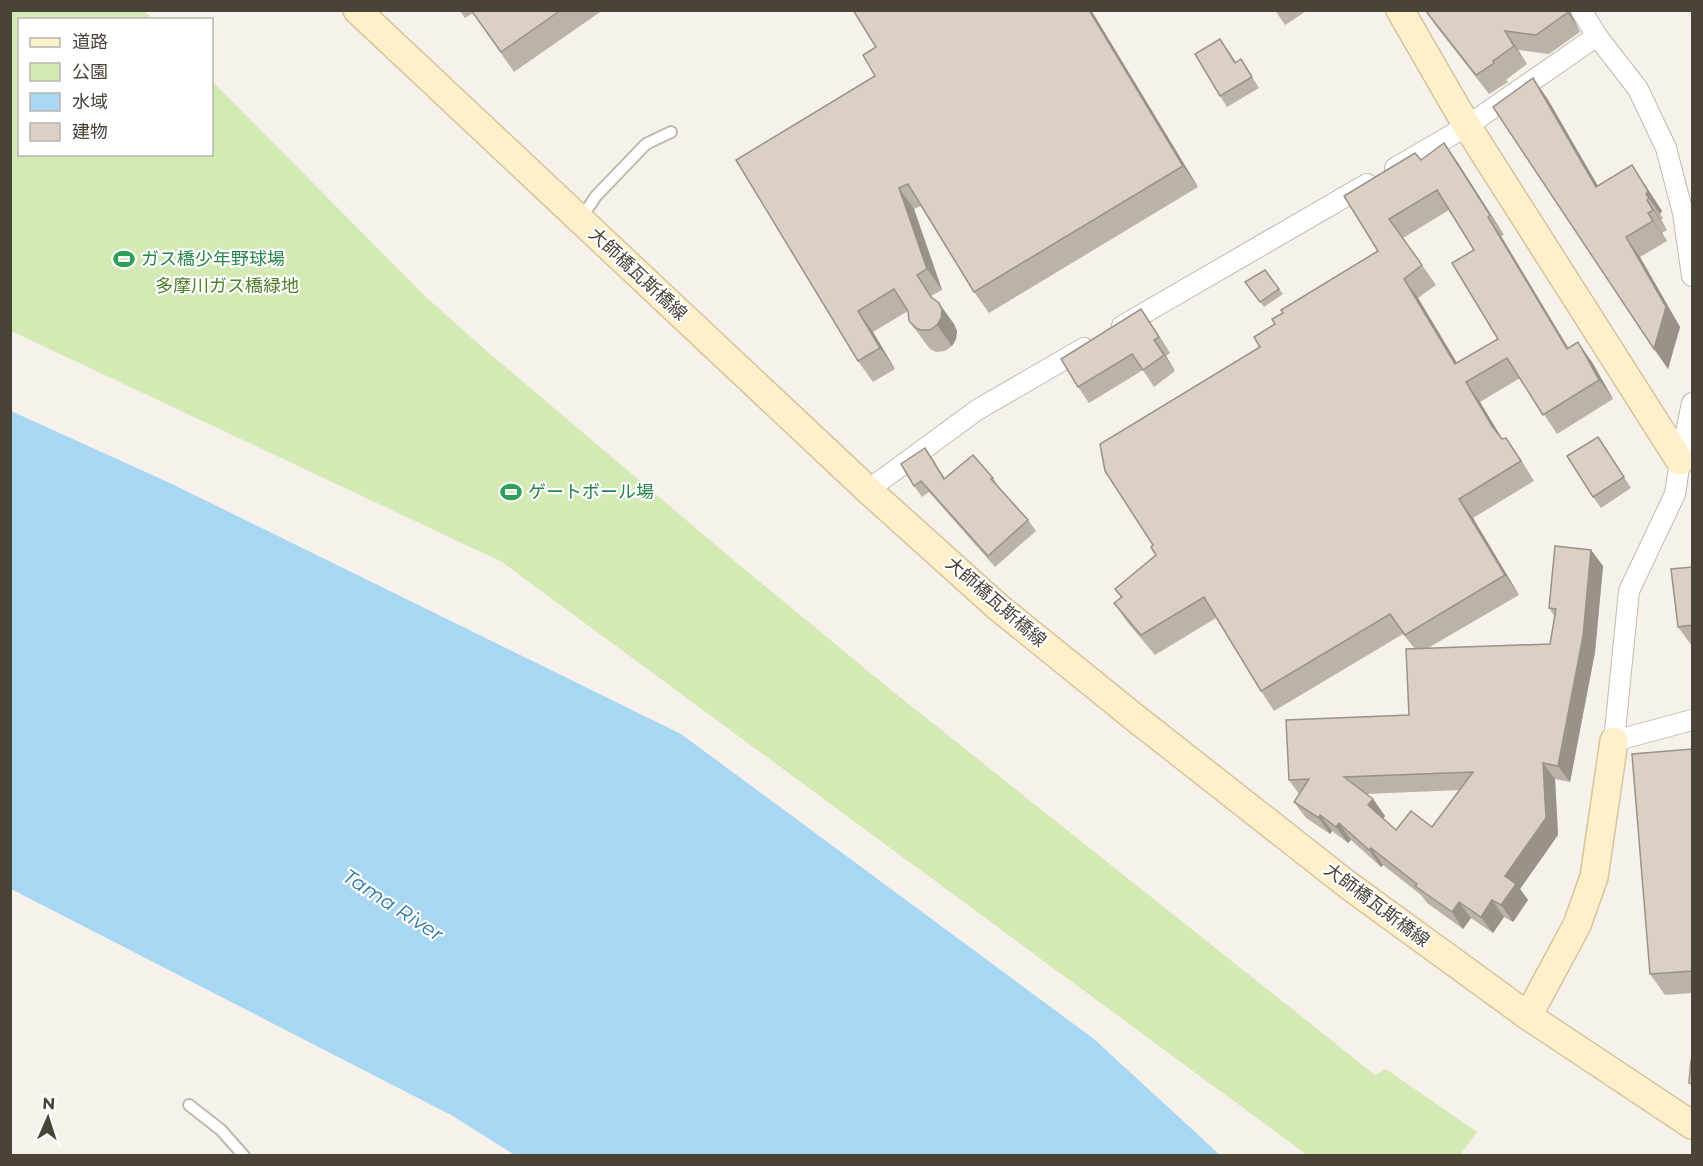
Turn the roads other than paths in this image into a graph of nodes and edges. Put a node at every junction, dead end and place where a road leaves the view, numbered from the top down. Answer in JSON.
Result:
{"nodes":[{"id":1,"x":357,"y":10,"type":"edge"},
{"id":2,"x":1400,"y":10,"type":"edge"},
{"id":3,"x":1581,"y":10,"type":"edge"},
{"id":4,"x":1597,"y":36,"type":"junction"},
{"id":5,"x":1467,"y":126,"type":"junction"},
{"id":6,"x":671,"y":132,"type":"dead end"},
{"id":7,"x":580,"y":220,"type":"junction"},
{"id":8,"x":1692,"y":276,"type":"edge"},
{"id":9,"x":1692,"y":403,"type":"edge"},
{"id":10,"x":1680,"y":460,"type":"junction"},
{"id":11,"x":868,"y":489,"type":"junction"},
{"id":12,"x":1692,"y":720,"type":"edge"},
{"id":13,"x":1614,"y":741,"type":"junction"},
{"id":14,"x":1528,"y":1016,"type":"junction"},
{"id":15,"x":189,"y":1105,"type":"dead end"},
{"id":16,"x":1692,"y":1125,"type":"edge"},
{"id":17,"x":244,"y":1155,"type":"edge"}],
"edges":[{"from":1,"to":7,"type":"street","name":"大師橋瓦斯橋線"},
{"from":2,"to":5,"type":"street"},
{"from":3,"to":4,"type":"street"},
{"from":4,"to":5,"type":"street"},
{"from":4,"to":8,"type":"street"},
{"from":5,"to":10,"type":"street"},
{"from":5,"to":11,"type":"street"},
{"from":6,"to":7,"type":"lane"},
{"from":7,"to":11,"type":"street","name":"大師橋瓦斯橋線"},
{"from":9,"to":10,"type":"street"},
{"from":10,"to":13,"type":"street"},
{"from":11,"to":14,"type":"street","name":"大師橋瓦斯橋線"},
{"from":12,"to":13,"type":"street"},
{"from":13,"to":14,"type":"street"},
{"from":14,"to":16,"type":"street","name":"大師橋瓦斯橋線"},
{"from":15,"to":17,"type":"lane"}]}
